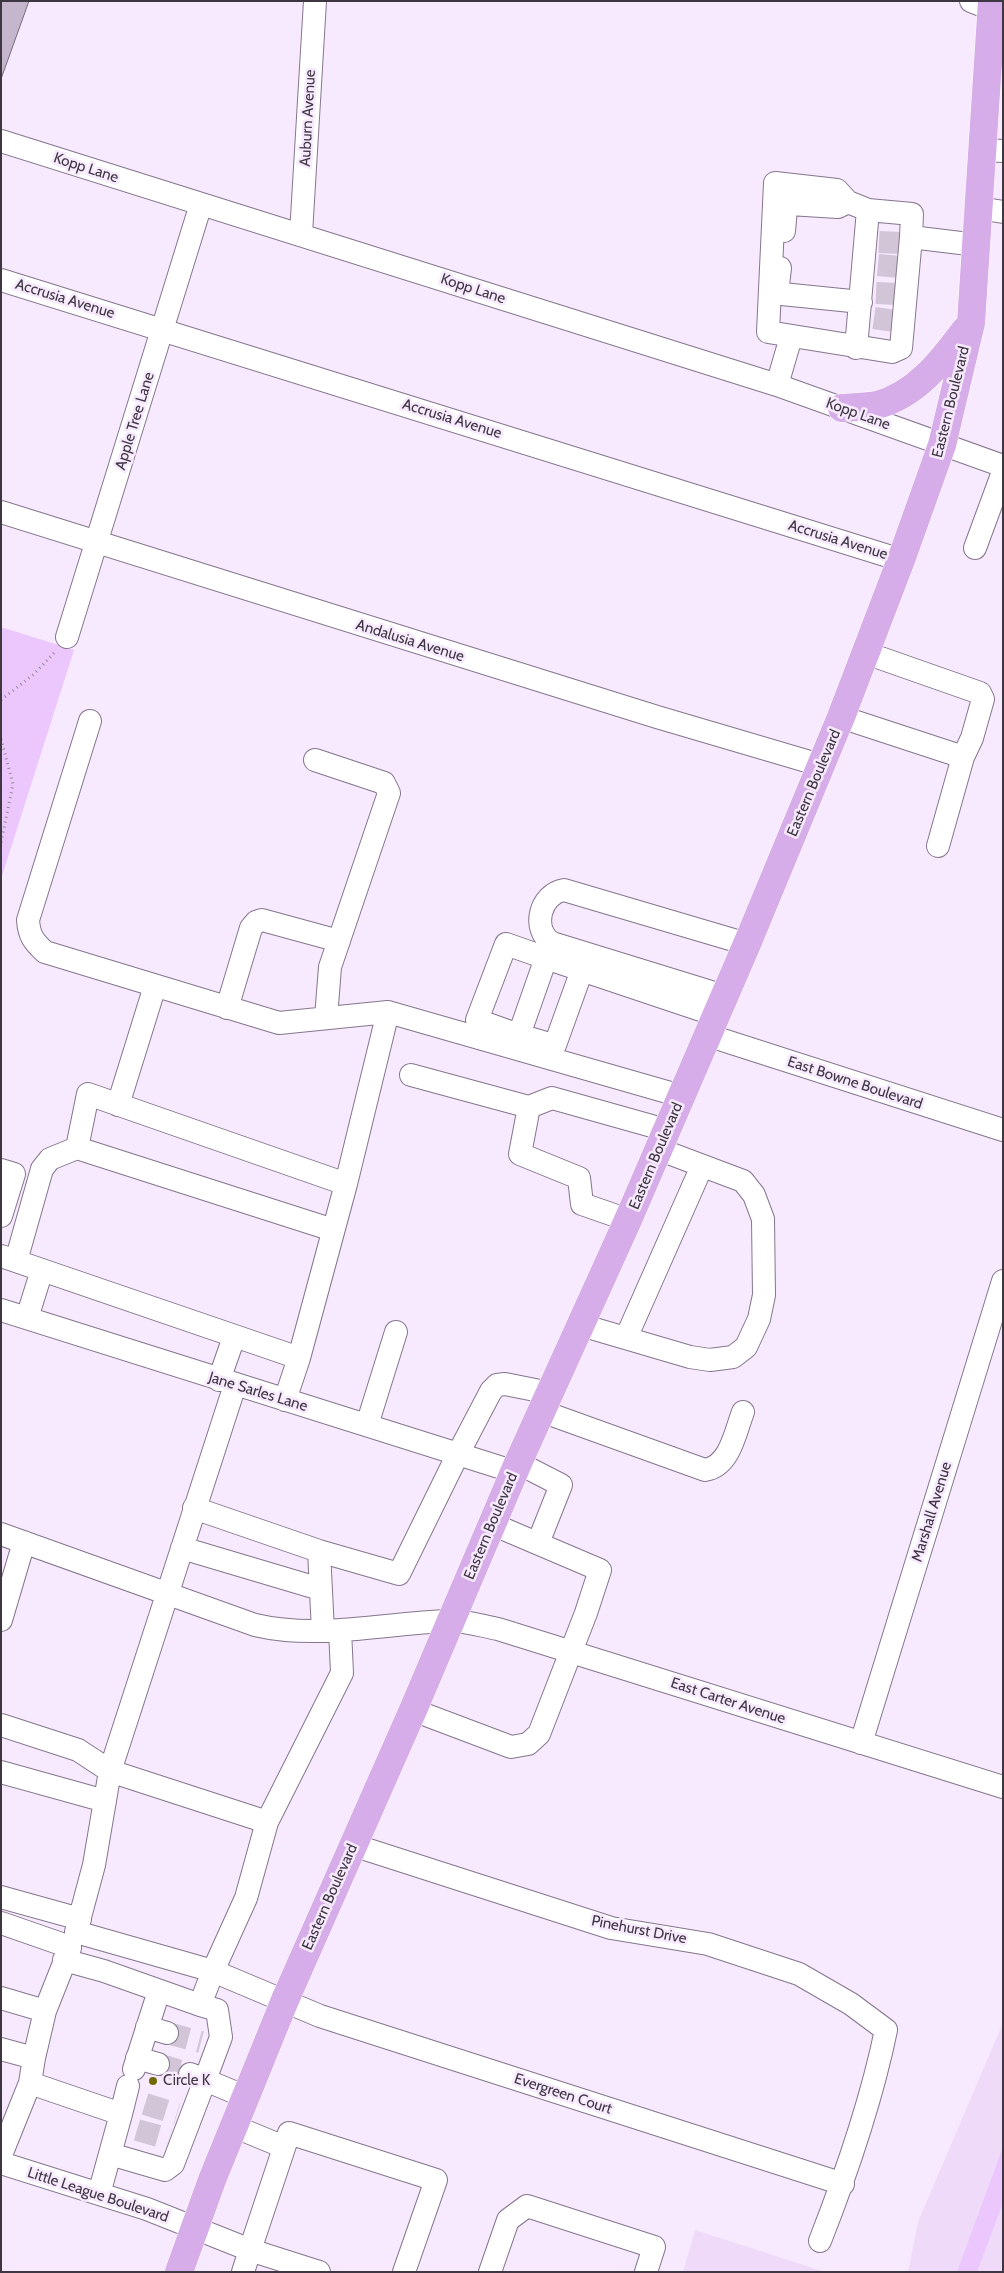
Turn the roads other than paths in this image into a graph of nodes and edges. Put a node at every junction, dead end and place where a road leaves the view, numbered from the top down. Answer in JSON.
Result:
{"nodes":[{"id":1,"x":315,"y":1,"type":"edge"},
{"id":2,"x":985,"y":4,"type":"edge"},
{"id":3,"x":996,"y":50,"type":"edge"},
{"id":4,"x":1,"y":141,"type":"edge"},
{"id":5,"x":993,"y":151,"type":"edge"},
{"id":6,"x":201,"y":204,"type":"junction"},
{"id":7,"x":858,"y":205,"type":"junction"},
{"id":8,"x":991,"y":210,"type":"edge"},
{"id":9,"x":301,"y":234,"type":"junction"},
{"id":10,"x":907,"y":242,"type":"junction"},
{"id":11,"x":977,"y":245,"type":"junction"},
{"id":12,"x":882,"y":258,"type":"junction"},
{"id":13,"x":1,"y":280,"type":"edge"},
{"id":14,"x":881,"y":305,"type":"junction"},
{"id":15,"x":971,"y":323,"type":"junction"},
{"id":16,"x":164,"y":329,"type":"junction"},
{"id":17,"x":791,"y":337,"type":"junction"},
{"id":18,"x":856,"y":348,"type":"junction"},
{"id":19,"x":777,"y":385,"type":"junction"},
{"id":20,"x":842,"y":408,"type":"junction"},
{"id":21,"x":942,"y":445,"type":"junction"},
{"id":22,"x":1003,"y":466,"type":"edge"},
{"id":23,"x":1003,"y":472,"type":"edge"},
{"id":24,"x":1,"y":512,"type":"edge"},
{"id":25,"x":97,"y":541,"type":"junction"},
{"id":26,"x":975,"y":548,"type":"dead end"},
{"id":27,"x":901,"y":560,"type":"junction"},
{"id":28,"x":67,"y":637,"type":"road end"},
{"id":29,"x":866,"y":652,"type":"junction"},
{"id":30,"x":841,"y":718,"type":"junction"},
{"id":31,"x":90,"y":721,"type":"dead end"},
{"id":32,"x":963,"y":757,"type":"junction"},
{"id":33,"x":314,"y":760,"type":"dead end"},
{"id":34,"x":820,"y":765,"type":"junction"},
{"id":35,"x":938,"y":846,"type":"dead end"},
{"id":36,"x":339,"y":941,"type":"junction"},
{"id":37,"x":747,"y":944,"type":"junction"},
{"id":38,"x":546,"y":958,"type":"junction"},
{"id":39,"x":582,"y":970,"type":"junction"},
{"id":40,"x":149,"y":984,"type":"junction"},
{"id":41,"x":227,"y":1008,"type":"junction"},
{"id":42,"x":388,"y":1012,"type":"junction"},
{"id":43,"x":716,"y":1016,"type":"junction"},
{"id":44,"x":326,"y":1018,"type":"junction"},
{"id":45,"x":519,"y":1035,"type":"junction"},
{"id":46,"x":554,"y":1045,"type":"junction"},
{"id":47,"x":411,"y":1075,"type":"dead end"},
{"id":48,"x":684,"y":1090,"type":"junction"},
{"id":49,"x":118,"y":1105,"type":"junction"},
{"id":50,"x":529,"y":1107,"type":"junction"},
{"id":51,"x":1003,"y":1130,"type":"edge"},
{"id":52,"x":662,"y":1140,"type":"junction"},
{"id":53,"x":76,"y":1148,"type":"junction"},
{"id":54,"x":702,"y":1166,"type":"junction"},
{"id":55,"x":1,"y":1170,"type":"edge"},
{"id":56,"x":346,"y":1184,"type":"junction"},
{"id":57,"x":1,"y":1216,"type":"edge"},
{"id":58,"x":628,"y":1220,"type":"junction"},
{"id":59,"x":333,"y":1230,"type":"junction"},
{"id":60,"x":9,"y":1258,"type":"edge"},
{"id":61,"x":42,"y":1270,"type":"junction"},
{"id":62,"x":1003,"y":1281,"type":"edge"},
{"id":63,"x":1,"y":1310,"type":"edge"},
{"id":64,"x":27,"y":1318,"type":"junction"},
{"id":65,"x":581,"y":1325,"type":"junction"},
{"id":66,"x":396,"y":1332,"type":"dead end"},
{"id":67,"x":234,"y":1337,"type":"junction"},
{"id":68,"x":626,"y":1338,"type":"junction"},
{"id":69,"x":299,"y":1358,"type":"junction"},
{"id":70,"x":227,"y":1382,"type":"junction"},
{"id":71,"x":285,"y":1400,"type":"junction"},
{"id":72,"x":546,"y":1402,"type":"junction"},
{"id":73,"x":743,"y":1412,"type":"dead end"},
{"id":74,"x":367,"y":1426,"type":"junction"},
{"id":75,"x":458,"y":1454,"type":"junction"},
{"id":76,"x":516,"y":1468,"type":"junction"},
{"id":77,"x":194,"y":1508,"type":"junction"},
{"id":78,"x":492,"y":1524,"type":"junction"},
{"id":79,"x":1,"y":1534,"type":"edge"},
{"id":80,"x":24,"y":1542,"type":"junction"},
{"id":81,"x":538,"y":1543,"type":"junction"},
{"id":82,"x":182,"y":1548,"type":"junction"},
{"id":83,"x":319,"y":1552,"type":"junction"},
{"id":84,"x":320,"y":1589,"type":"junction"},
{"id":85,"x":167,"y":1593,"type":"junction"},
{"id":86,"x":1,"y":1620,"type":"edge"},
{"id":87,"x":451,"y":1621,"type":"junction"},
{"id":88,"x":332,"y":1631,"type":"junction"},
{"id":89,"x":570,"y":1651,"type":"junction"},
{"id":90,"x":413,"y":1710,"type":"junction"},
{"id":91,"x":1,"y":1725,"type":"edge"},
{"id":92,"x":861,"y":1743,"type":"junction"},
{"id":93,"x":110,"y":1771,"type":"junction"},
{"id":94,"x":1,"y":1772,"type":"edge"},
{"id":95,"x":1003,"y":1787,"type":"edge"},
{"id":96,"x":105,"y":1801,"type":"junction"},
{"id":97,"x":267,"y":1822,"type":"junction"},
{"id":98,"x":353,"y":1845,"type":"junction"},
{"id":99,"x":1,"y":1897,"type":"edge"},
{"id":100,"x":1,"y":1924,"type":"edge"},
{"id":101,"x":72,"y":1940,"type":"junction"},
{"id":102,"x":114,"y":1944,"type":"junction"},
{"id":103,"x":104,"y":1971,"type":"junction"},
{"id":104,"x":213,"y":1971,"type":"junction"},
{"id":105,"x":159,"y":1991,"type":"junction"},
{"id":106,"x":1,"y":1998,"type":"edge"},
{"id":107,"x":285,"y":2000,"type":"junction"},
{"id":108,"x":200,"y":2005,"type":"junction"},
{"id":109,"x":46,"y":2011,"type":"junction"},
{"id":110,"x":1,"y":2049,"type":"edge"},
{"id":111,"x":34,"y":2058,"type":"junction"},
{"id":112,"x":158,"y":2064,"type":"dead end"},
{"id":113,"x":198,"y":2077,"type":"junction"},
{"id":114,"x":30,"y":2083,"type":"junction"},
{"id":115,"x":246,"y":2097,"type":"junction"},
{"id":116,"x":131,"y":2098,"type":"junction"},
{"id":117,"x":233,"y":2126,"type":"junction"},
{"id":118,"x":284,"y":2147,"type":"junction"},
{"id":119,"x":110,"y":2154,"type":"junction"},
{"id":120,"x":1,"y":2155,"type":"edge"},
{"id":121,"x":1,"y":2163,"type":"edge"},
{"id":122,"x":843,"y":2184,"type":"junction"},
{"id":123,"x":99,"y":2194,"type":"junction"},
{"id":124,"x":194,"y":2228,"type":"junction"},
{"id":125,"x":820,"y":2242,"type":"dead end"},
{"id":126,"x":250,"y":2250,"type":"junction"},
{"id":127,"x":179,"y":2272,"type":"edge"},
{"id":128,"x":243,"y":2272,"type":"edge"},
{"id":129,"x":319,"y":2272,"type":"edge"},
{"id":130,"x":404,"y":2272,"type":"edge"},
{"id":131,"x":490,"y":2272,"type":"edge"},
{"id":132,"x":646,"y":2272,"type":"edge"}],
"edges":[{"from":1,"to":9,"type":"street","name":"Auburn Avenue"},
{"from":2,"to":3,"type":"main road","name":"Eastern Boulevard"},
{"from":3,"to":5,"type":"main road","name":"Eastern Boulevard"},
{"from":4,"to":6,"type":"street","name":"Kopp Lane"},
{"from":5,"to":8,"type":"main road","name":"Eastern Boulevard"},
{"from":6,"to":9,"type":"street","name":"Kopp Lane"},
{"from":6,"to":16,"type":"street","name":"Apple Tree Lane"},
{"from":7,"to":10,"type":"street"},
{"from":7,"to":12,"type":"street"},
{"from":7,"to":14,"type":"street"},
{"from":7,"to":17,"type":"street"},
{"from":8,"to":11,"type":"main road","name":"Eastern Boulevard"},
{"from":9,"to":19,"type":"street","name":"Kopp Lane"},
{"from":10,"to":11,"type":"street"},
{"from":10,"to":12,"type":"street"},
{"from":11,"to":15,"type":"main road","name":"Eastern Boulevard"},
{"from":12,"to":14,"type":"street"},
{"from":12,"to":14,"type":"street"},
{"from":13,"to":16,"type":"street","name":"Accrusia Avenue"},
{"from":14,"to":18,"type":"street"},
{"from":14,"to":18,"type":"street"},
{"from":15,"to":20,"type":"main road"},
{"from":15,"to":21,"type":"main road","name":"Eastern Boulevard"},
{"from":16,"to":25,"type":"street","name":"Apple Tree Lane"},
{"from":16,"to":27,"type":"street","name":"Accrusia Avenue"},
{"from":17,"to":18,"type":"street"},
{"from":17,"to":19,"type":"street"},
{"from":19,"to":20,"type":"street","name":"Kopp Lane"},
{"from":20,"to":21,"type":"street","name":"Kopp Lane"},
{"from":21,"to":22,"type":"street","name":"Kopp Lane"},
{"from":21,"to":27,"type":"main road","name":"Eastern Boulevard"},
{"from":23,"to":26,"type":"street"},
{"from":24,"to":25,"type":"street","name":"Andalusia Avenue"},
{"from":25,"to":28,"type":"street","name":"Apple Tree Lane"},
{"from":25,"to":34,"type":"street","name":"Andalusia Avenue"},
{"from":27,"to":29,"type":"main road","name":"Eastern Boulevard"},
{"from":29,"to":30,"type":"main road","name":"Eastern Boulevard"},
{"from":29,"to":32,"type":"street"},
{"from":30,"to":32,"type":"street"},
{"from":30,"to":34,"type":"main road","name":"Eastern Boulevard"},
{"from":31,"to":40,"type":"street"},
{"from":32,"to":35,"type":"street"},
{"from":33,"to":36,"type":"street"},
{"from":34,"to":37,"type":"main road","name":"Eastern Boulevard"},
{"from":36,"to":41,"type":"street"},
{"from":36,"to":44,"type":"street"},
{"from":37,"to":43,"type":"main road","name":"Eastern Boulevard"},
{"from":37,"to":43,"type":"street"},
{"from":38,"to":39,"type":"street"},
{"from":38,"to":45,"type":"street"},
{"from":38,"to":45,"type":"street"},
{"from":39,"to":43,"type":"street"},
{"from":39,"to":46,"type":"street"},
{"from":40,"to":41,"type":"street"},
{"from":40,"to":49,"type":"street"},
{"from":41,"to":44,"type":"street"},
{"from":42,"to":44,"type":"street"},
{"from":42,"to":48,"type":"street"},
{"from":42,"to":56,"type":"street"},
{"from":43,"to":48,"type":"main road","name":"Eastern Boulevard"},
{"from":43,"to":51,"type":"street","name":"East Bowne Boulevard"},
{"from":45,"to":46,"type":"street"},
{"from":46,"to":48,"type":"street"},
{"from":47,"to":50,"type":"street"},
{"from":48,"to":52,"type":"main road","name":"Eastern Boulevard"},
{"from":49,"to":53,"type":"street"},
{"from":49,"to":56,"type":"street"},
{"from":50,"to":52,"type":"street"},
{"from":50,"to":58,"type":"street"},
{"from":52,"to":54,"type":"street"},
{"from":52,"to":58,"type":"main road","name":"Eastern Boulevard"},
{"from":53,"to":59,"type":"street"},
{"from":53,"to":60,"type":"street"},
{"from":54,"to":68,"type":"street"},
{"from":54,"to":68,"type":"street"},
{"from":55,"to":57,"type":"street"},
{"from":56,"to":59,"type":"street"},
{"from":58,"to":65,"type":"main road","name":"Eastern Boulevard"},
{"from":59,"to":69,"type":"street"},
{"from":60,"to":61,"type":"street"},
{"from":61,"to":64,"type":"street"},
{"from":61,"to":67,"type":"street"},
{"from":62,"to":92,"type":"street","name":"Marshall Avenue"},
{"from":63,"to":64,"type":"street","name":"Jane Sarles Lane"},
{"from":64,"to":70,"type":"street","name":"Jane Sarles Lane"},
{"from":65,"to":68,"type":"street"},
{"from":65,"to":72,"type":"main road","name":"Eastern Boulevard"},
{"from":66,"to":74,"type":"street"},
{"from":67,"to":69,"type":"street"},
{"from":67,"to":70,"type":"street"},
{"from":69,"to":71,"type":"street"},
{"from":70,"to":71,"type":"street","name":"Jane Sarles Lane"},
{"from":70,"to":77,"type":"street"},
{"from":71,"to":74,"type":"street","name":"Jane Sarles Lane"},
{"from":72,"to":73,"type":"street"},
{"from":72,"to":75,"type":"street"},
{"from":72,"to":76,"type":"main road","name":"Eastern Boulevard"},
{"from":74,"to":75,"type":"street","name":"Jane Sarles Lane"},
{"from":75,"to":76,"type":"street","name":"Jane Sarles Lane"},
{"from":75,"to":83,"type":"street"},
{"from":76,"to":78,"type":"main road","name":"Eastern Boulevard"},
{"from":76,"to":81,"type":"street","name":"Jane Sarles Lane"},
{"from":77,"to":82,"type":"street"},
{"from":77,"to":83,"type":"street"},
{"from":78,"to":81,"type":"street"},
{"from":78,"to":87,"type":"main road","name":"Eastern Boulevard"},
{"from":79,"to":80,"type":"street","name":"East Carter Avenue"},
{"from":80,"to":85,"type":"street","name":"East Carter Avenue"},
{"from":80,"to":86,"type":"street"},
{"from":81,"to":89,"type":"street"},
{"from":82,"to":84,"type":"street"},
{"from":82,"to":85,"type":"street"},
{"from":83,"to":84,"type":"street"},
{"from":84,"to":88,"type":"street"},
{"from":85,"to":88,"type":"street","name":"East Carter Avenue"},
{"from":85,"to":93,"type":"street"},
{"from":87,"to":88,"type":"street","name":"East Carter Avenue"},
{"from":87,"to":89,"type":"street","name":"East Carter Avenue"},
{"from":87,"to":90,"type":"main road","name":"Eastern Boulevard"},
{"from":88,"to":97,"type":"street"},
{"from":89,"to":90,"type":"street"},
{"from":89,"to":92,"type":"street","name":"East Carter Avenue"},
{"from":90,"to":98,"type":"main road","name":"Eastern Boulevard"},
{"from":91,"to":93,"type":"street"},
{"from":92,"to":95,"type":"street","name":"East Carter Avenue"},
{"from":93,"to":96,"type":"street"},
{"from":93,"to":97,"type":"street"},
{"from":94,"to":96,"type":"street"},
{"from":96,"to":101,"type":"street"},
{"from":97,"to":104,"type":"street"},
{"from":98,"to":107,"type":"main road","name":"Eastern Boulevard"},
{"from":98,"to":122,"type":"street","name":"Pinehurst Drive"},
{"from":99,"to":101,"type":"street"},
{"from":100,"to":101,"type":"street"},
{"from":101,"to":102,"type":"street","name":"Evergreen Court"},
{"from":101,"to":103,"type":"street"},
{"from":101,"to":109,"type":"street"},
{"from":102,"to":103,"type":"street"},
{"from":102,"to":104,"type":"street","name":"Evergreen Court"},
{"from":103,"to":105,"type":"street"},
{"from":104,"to":107,"type":"street","name":"Evergreen Court"},
{"from":104,"to":108,"type":"street"},
{"from":105,"to":108,"type":"street"},
{"from":105,"to":116,"type":"street"},
{"from":106,"to":109,"type":"street"},
{"from":107,"to":115,"type":"main road","name":"Eastern Boulevard"},
{"from":107,"to":122,"type":"street","name":"Evergreen Court"},
{"from":108,"to":113,"type":"street"},
{"from":109,"to":111,"type":"street"},
{"from":110,"to":111,"type":"street"},
{"from":111,"to":114,"type":"street"},
{"from":112,"to":116,"type":"street"},
{"from":113,"to":115,"type":"street"},
{"from":113,"to":119,"type":"street"},
{"from":114,"to":116,"type":"street"},
{"from":114,"to":120,"type":"street"},
{"from":115,"to":117,"type":"main road","name":"Eastern Boulevard"},
{"from":116,"to":119,"type":"street"},
{"from":117,"to":118,"type":"street"},
{"from":117,"to":124,"type":"main road","name":"Eastern Boulevard"},
{"from":118,"to":126,"type":"street"},
{"from":118,"to":130,"type":"street"},
{"from":119,"to":123,"type":"street"},
{"from":121,"to":123,"type":"street","name":"Little League Boulevard"},
{"from":122,"to":125,"type":"street"},
{"from":123,"to":124,"type":"street","name":"Little League Boulevard"},
{"from":124,"to":126,"type":"street","name":"Little League Boulevard"},
{"from":124,"to":127,"type":"main road","name":"Eastern Boulevard"},
{"from":126,"to":128,"type":"street"},
{"from":126,"to":129,"type":"street","name":"Little League Boulevard"},
{"from":131,"to":132,"type":"street"}]}
